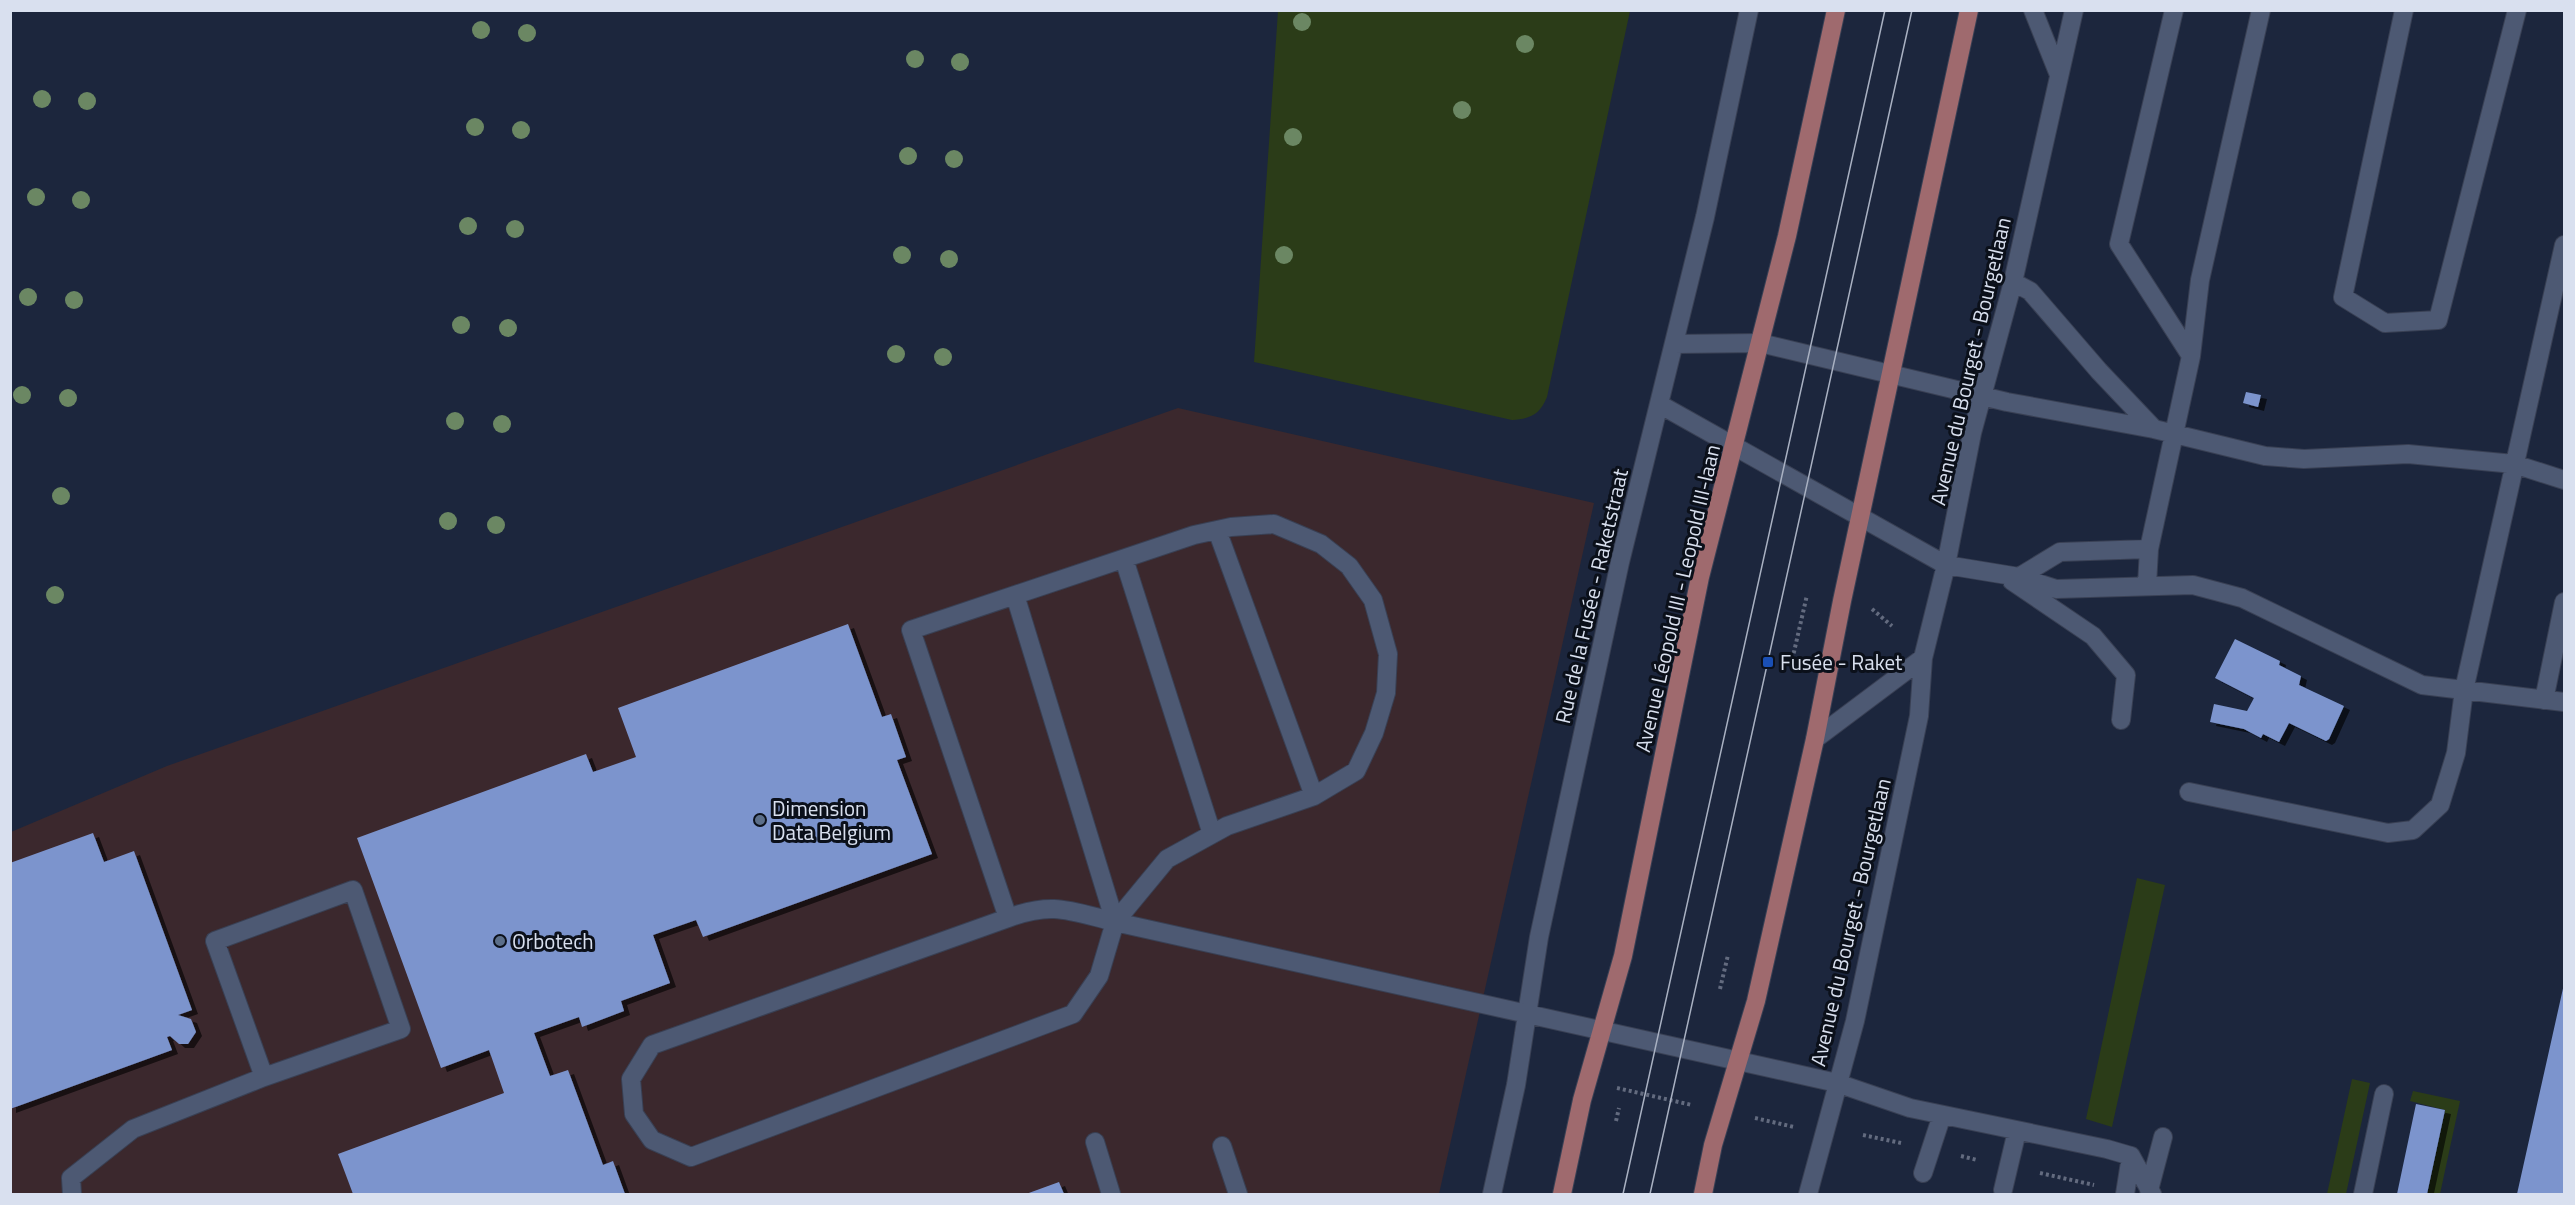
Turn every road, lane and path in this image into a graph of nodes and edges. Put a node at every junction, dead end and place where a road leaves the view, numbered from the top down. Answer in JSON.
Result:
{"nodes":[{"id":1,"x":1749,"y":10,"type":"edge"},
{"id":2,"x":1836,"y":10,"type":"edge"},
{"id":3,"x":1968,"y":10,"type":"edge"},
{"id":4,"x":2033,"y":10,"type":"edge"},
{"id":5,"x":2074,"y":10,"type":"edge"},
{"id":6,"x":2174,"y":10,"type":"edge"},
{"id":7,"x":2261,"y":10,"type":"edge"},
{"id":8,"x":2404,"y":10,"type":"edge"},
{"id":9,"x":2517,"y":10,"type":"edge"},
{"id":10,"x":2060,"y":75,"type":"junction"},
{"id":11,"x":2565,"y":245,"type":"edge"},
{"id":12,"x":2013,"y":282,"type":"junction"},
{"id":13,"x":1760,"y":343,"type":"junction"},
{"id":14,"x":1674,"y":344,"type":"junction"},
{"id":15,"x":2191,"y":356,"type":"junction"},
{"id":16,"x":1890,"y":374,"type":"junction"},
{"id":17,"x":1981,"y":396,"type":"junction"},
{"id":18,"x":1659,"y":404,"type":"junction"},
{"id":19,"x":2154,"y":429,"type":"junction"},
{"id":20,"x":2174,"y":433,"type":"junction"},
{"id":21,"x":1733,"y":447,"type":"junction"},
{"id":22,"x":2514,"y":464,"type":"junction"},
{"id":23,"x":2565,"y":480,"type":"edge"},
{"id":24,"x":1860,"y":517,"type":"junction"},
{"id":25,"x":1217,"y":530,"type":"junction"},
{"id":26,"x":2149,"y":549,"type":"junction"},
{"id":27,"x":1124,"y":559,"type":"junction"},
{"id":28,"x":1946,"y":565,"type":"junction"},
{"id":29,"x":2012,"y":577,"type":"junction"},
{"id":30,"x":2147,"y":585,"type":"junction"},
{"id":31,"x":1015,"y":595,"type":"junction"},
{"id":32,"x":1807,"y":595,"type":"dead end"},
{"id":33,"x":2565,"y":602,"type":"edge"},
{"id":34,"x":1865,"y":604,"type":"dead end"},
{"id":35,"x":1892,"y":626,"type":"dead end"},
{"id":36,"x":1923,"y":658,"type":"junction"},
{"id":37,"x":1791,"y":665,"type":"dead end"},
{"id":38,"x":2464,"y":690,"type":"junction"},
{"id":39,"x":2544,"y":700,"type":"junction"},
{"id":40,"x":2565,"y":702,"type":"edge"},
{"id":41,"x":2121,"y":720,"type":"dead end"},
{"id":42,"x":1815,"y":739,"type":"junction"},
{"id":43,"x":2189,"y":792,"type":"dead end"},
{"id":44,"x":1314,"y":796,"type":"junction"},
{"id":45,"x":1212,"y":834,"type":"junction"},
{"id":46,"x":1008,"y":918,"type":"junction"},
{"id":47,"x":1115,"y":922,"type":"junction"},
{"id":48,"x":1728,"y":955,"type":"dead end"},
{"id":49,"x":1720,"y":990,"type":"dead end"},
{"id":50,"x":1527,"y":1014,"type":"junction"},
{"id":51,"x":1602,"y":1031,"type":"junction"},
{"id":52,"x":1737,"y":1061,"type":"junction"},
{"id":53,"x":264,"y":1077,"type":"junction"},
{"id":54,"x":1587,"y":1082,"type":"junction"},
{"id":55,"x":1837,"y":1083,"type":"junction"},
{"id":56,"x":2384,"y":1094,"type":"dead end"},
{"id":57,"x":1618,"y":1108,"type":"dead end"},
{"id":58,"x":1722,"y":1111,"type":"junction"},
{"id":59,"x":1942,"y":1115,"type":"junction"},
{"id":60,"x":1616,"y":1121,"type":"dead end"},
{"id":61,"x":2017,"y":1131,"type":"junction"},
{"id":62,"x":1822,"y":1133,"type":"junction"},
{"id":63,"x":1863,"y":1135,"type":"dead end"},
{"id":64,"x":2163,"y":1137,"type":"dead end"},
{"id":65,"x":1095,"y":1142,"type":"dead end"},
{"id":66,"x":1902,"y":1143,"type":"dead end"},
{"id":67,"x":1222,"y":1146,"type":"dead end"},
{"id":68,"x":2131,"y":1156,"type":"junction"},
{"id":69,"x":1923,"y":1173,"type":"dead end"},
{"id":70,"x":2003,"y":1190,"type":"dead end"},
{"id":71,"x":2151,"y":1192,"type":"edge"},
{"id":72,"x":72,"y":1194,"type":"edge"},
{"id":73,"x":1111,"y":1194,"type":"edge"},
{"id":74,"x":1238,"y":1194,"type":"edge"},
{"id":75,"x":1492,"y":1194,"type":"edge"},
{"id":76,"x":1562,"y":1194,"type":"edge"},
{"id":77,"x":1703,"y":1194,"type":"edge"},
{"id":78,"x":1808,"y":1194,"type":"edge"},
{"id":79,"x":2125,"y":1194,"type":"edge"},
{"id":80,"x":2362,"y":1194,"type":"edge"}],
"edges":[{"from":1,"to":14,"type":"street","name":"Rue de la Fusée - Raketstraat"},
{"from":2,"to":13,"type":"main road","name":"Avenue Léopold III - Leopold III-laan"},
{"from":3,"to":16,"type":"main road"},
{"from":4,"to":10,"type":"street"},
{"from":5,"to":10,"type":"street","name":"Avenue du Bourget - Bourgetlaan"},
{"from":6,"to":15,"type":"street"},
{"from":7,"to":15,"type":"street"},
{"from":8,"to":9,"type":"street"},
{"from":10,"to":12,"type":"street","name":"Avenue du Bourget - Bourgetlaan"},
{"from":11,"to":22,"type":"street"},
{"from":12,"to":17,"type":"street","name":"Avenue du Bourget - Bourgetlaan"},
{"from":12,"to":19,"type":"street"},
{"from":13,"to":14,"type":"street"},
{"from":13,"to":16,"type":"street"},
{"from":13,"to":21,"type":"main road","name":"Avenue Léopold III - Leopold III-laan"},
{"from":14,"to":18,"type":"street","name":"Rue de la Fusée - Raketstraat"},
{"from":15,"to":20,"type":"street"},
{"from":16,"to":17,"type":"street"},
{"from":16,"to":24,"type":"main road"},
{"from":17,"to":19,"type":"street"},
{"from":17,"to":28,"type":"street","name":"Avenue du Bourget - Bourgetlaan"},
{"from":18,"to":21,"type":"street"},
{"from":18,"to":50,"type":"street","name":"Rue de la Fusée - Raketstraat"},
{"from":19,"to":20,"type":"street"},
{"from":20,"to":22,"type":"street"},
{"from":20,"to":26,"type":"street"},
{"from":21,"to":24,"type":"street"},
{"from":21,"to":51,"type":"main road","name":"Avenue Léopold III - Leopold III-laan"},
{"from":22,"to":23,"type":"street"},
{"from":22,"to":38,"type":"street"},
{"from":24,"to":28,"type":"street"},
{"from":24,"to":42,"type":"main road"},
{"from":25,"to":27,"type":"street"},
{"from":25,"to":44,"type":"street"},
{"from":25,"to":44,"type":"street"},
{"from":26,"to":29,"type":"street"},
{"from":26,"to":30,"type":"street"},
{"from":27,"to":31,"type":"street"},
{"from":27,"to":45,"type":"street"},
{"from":28,"to":29,"type":"street"},
{"from":28,"to":36,"type":"street","name":"Avenue du Bourget - Bourgetlaan"},
{"from":29,"to":30,"type":"street"},
{"from":29,"to":41,"type":"street"},
{"from":30,"to":38,"type":"street"},
{"from":31,"to":46,"type":"street"},
{"from":31,"to":47,"type":"street"},
{"from":32,"to":37,"type":"path"},
{"from":33,"to":39,"type":"street"},
{"from":34,"to":35,"type":"path"},
{"from":36,"to":42,"type":"street"},
{"from":36,"to":55,"type":"street","name":"Avenue du Bourget - Bourgetlaan"},
{"from":38,"to":39,"type":"street"},
{"from":38,"to":43,"type":"street"},
{"from":39,"to":40,"type":"street"},
{"from":42,"to":52,"type":"main road"},
{"from":44,"to":45,"type":"street"},
{"from":45,"to":47,"type":"street"},
{"from":46,"to":47,"type":"street"},
{"from":46,"to":47,"type":"street"},
{"from":47,"to":50,"type":"street"},
{"from":48,"to":49,"type":"path"},
{"from":50,"to":51,"type":"street"},
{"from":50,"to":75,"type":"street","name":"Rue de la Fusée - Raketstraat"},
{"from":51,"to":52,"type":"street"},
{"from":51,"to":54,"type":"main road","name":"Avenue Léopold III - Leopold III-laan"},
{"from":52,"to":55,"type":"street"},
{"from":52,"to":58,"type":"main road"},
{"from":53,"to":53,"type":"street"},
{"from":53,"to":72,"type":"street"},
{"from":54,"to":58,"type":"path"},
{"from":54,"to":76,"type":"main road","name":"Avenue Léopold III - Leopold III-laan"},
{"from":55,"to":59,"type":"street"},
{"from":55,"to":62,"type":"street","name":"Avenue du Bourget - Bourgetlaan"},
{"from":56,"to":80,"type":"street"},
{"from":57,"to":60,"type":"path"},
{"from":58,"to":62,"type":"path"},
{"from":58,"to":77,"type":"main road"},
{"from":59,"to":61,"type":"street"},
{"from":59,"to":69,"type":"street"},
{"from":61,"to":68,"type":"street"},
{"from":61,"to":70,"type":"street"},
{"from":62,"to":78,"type":"street","name":"Avenue du Bourget - Bourgetlaan"},
{"from":63,"to":66,"type":"path"},
{"from":64,"to":71,"type":"street"},
{"from":65,"to":73,"type":"street"},
{"from":67,"to":74,"type":"street"},
{"from":68,"to":71,"type":"street"},
{"from":68,"to":79,"type":"street"}]}
